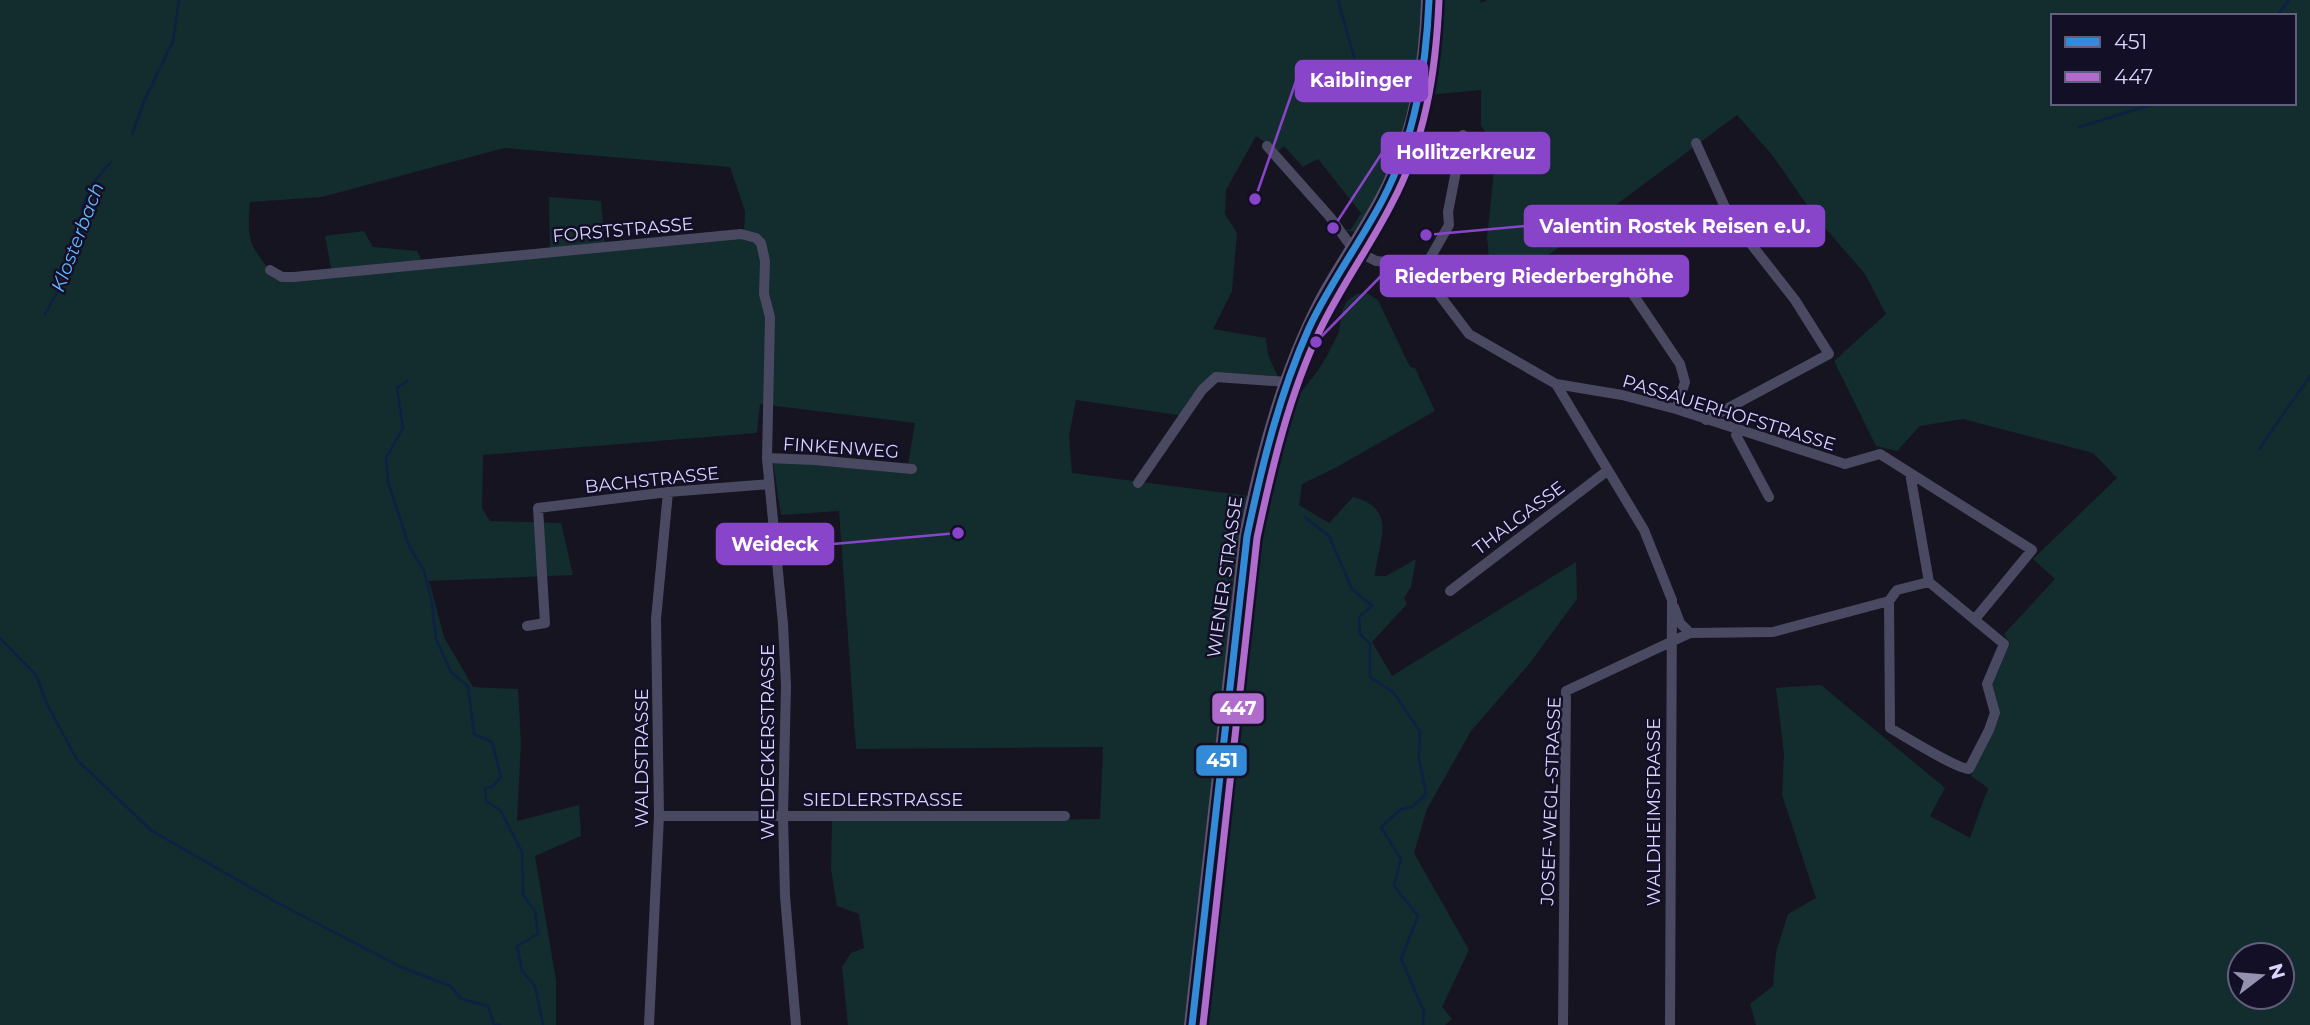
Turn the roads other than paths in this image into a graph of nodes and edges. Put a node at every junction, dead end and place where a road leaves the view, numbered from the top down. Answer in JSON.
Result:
{"nodes":[{"id":1,"x":1429,"y":0,"type":"edge"},
{"id":2,"x":1463,"y":135,"type":"dead end"},
{"id":3,"x":1696,"y":143,"type":"dead end"},
{"id":4,"x":1267,"y":146,"type":"dead end"},
{"id":5,"x":1353,"y":249,"type":"junction"},
{"id":6,"x":270,"y":270,"type":"dead end"},
{"id":7,"x":1422,"y":272,"type":"junction"},
{"id":8,"x":1622,"y":278,"type":"dead end"},
{"id":9,"x":1479,"y":283,"type":"dead end"},
{"id":10,"x":1288,"y":382,"type":"junction"},
{"id":11,"x":1556,"y":384,"type":"junction"},
{"id":12,"x":1676,"y":409,"type":"junction"},
{"id":13,"x":1706,"y":420,"type":"junction"},
{"id":14,"x":1737,"y":430,"type":"junction"},
{"id":15,"x":767,"y":458,"type":"junction"},
{"id":16,"x":912,"y":469,"type":"dead end"},
{"id":17,"x":1607,"y":471,"type":"junction"},
{"id":18,"x":1910,"y":472,"type":"junction"},
{"id":19,"x":1138,"y":483,"type":"dead end"},
{"id":20,"x":769,"y":484,"type":"junction"},
{"id":21,"x":668,"y":492,"type":"junction"},
{"id":22,"x":1769,"y":497,"type":"dead end"},
{"id":23,"x":1929,"y":582,"type":"junction"},
{"id":24,"x":1450,"y":591,"type":"dead end"},
{"id":25,"x":1672,"y":600,"type":"junction"},
{"id":26,"x":1889,"y":601,"type":"junction"},
{"id":27,"x":1975,"y":620,"type":"junction"},
{"id":28,"x":527,"y":626,"type":"dead end"},
{"id":29,"x":1690,"y":633,"type":"junction"},
{"id":30,"x":1671,"y":642,"type":"junction"},
{"id":31,"x":783,"y":815,"type":"junction"},
{"id":32,"x":659,"y":816,"type":"junction"},
{"id":33,"x":1065,"y":816,"type":"dead end"},
{"id":34,"x":649,"y":1025,"type":"edge"},
{"id":35,"x":796,"y":1025,"type":"edge"},
{"id":36,"x":1192,"y":1025,"type":"edge"},
{"id":37,"x":1563,"y":1025,"type":"edge"},
{"id":38,"x":1670,"y":1025,"type":"edge"}],
"edges":[{"from":1,"to":5,"type":"main road","name":"WIENER STRASSE"},
{"from":2,"to":7,"type":"street"},
{"from":3,"to":13,"type":"street"},
{"from":4,"to":5,"type":"street"},
{"from":5,"to":7,"type":"street"},
{"from":5,"to":10,"type":"main road","name":"WIENER STRASSE"},
{"from":6,"to":15,"type":"street","name":"FORSTSTRASSE"},
{"from":7,"to":9,"type":"street"},
{"from":7,"to":11,"type":"street","name":"WALDHEIMSTRASSE"},
{"from":8,"to":12,"type":"street"},
{"from":10,"to":19,"type":"street"},
{"from":10,"to":36,"type":"main road","name":"WIENER STRASSE"},
{"from":11,"to":12,"type":"street","name":"PASSAUERHOFSTRASSE"},
{"from":11,"to":17,"type":"street","name":"WALDHEIMSTRASSE"},
{"from":12,"to":13,"type":"street","name":"PASSAUERHOFSTRASSE"},
{"from":13,"to":14,"type":"street","name":"PASSAUERHOFSTRASSE"},
{"from":14,"to":18,"type":"street","name":"PASSAUERHOFSTRASSE"},
{"from":14,"to":22,"type":"street"},
{"from":15,"to":16,"type":"street","name":"FINKENWEG"},
{"from":15,"to":20,"type":"street","name":"WEIDECKERSTRASSE"},
{"from":17,"to":24,"type":"street","name":"THALGASSE"},
{"from":17,"to":25,"type":"street","name":"WALDHEIMSTRASSE"},
{"from":18,"to":23,"type":"street"},
{"from":18,"to":27,"type":"street","name":"PASSAUERHOFSTRASSE"},
{"from":20,"to":21,"type":"street","name":"BACHSTRASSE"},
{"from":20,"to":31,"type":"street","name":"WEIDECKERSTRASSE"},
{"from":21,"to":28,"type":"street","name":"BACHSTRASSE"},
{"from":21,"to":32,"type":"street","name":"WALDSTRASSE"},
{"from":23,"to":26,"type":"street"},
{"from":23,"to":27,"type":"street"},
{"from":25,"to":29,"type":"street","name":"WALDHEIMSTRASSE"},
{"from":25,"to":30,"type":"street","name":"WALDHEIMSTRASSE"},
{"from":26,"to":27,"type":"street"},
{"from":26,"to":29,"type":"street"},
{"from":29,"to":30,"type":"street"},
{"from":30,"to":37,"type":"street","name":"JOSEF-WEGL-STRASSE"},
{"from":30,"to":38,"type":"street","name":"WALDHEIMSTRASSE"},
{"from":31,"to":32,"type":"street","name":"SIEDLERSTRASSE"},
{"from":31,"to":33,"type":"street","name":"SIEDLERSTRASSE"},
{"from":31,"to":35,"type":"street","name":"WEIDECKERSTRASSE"},
{"from":32,"to":34,"type":"street","name":"WALDSTRASSE"}]}
